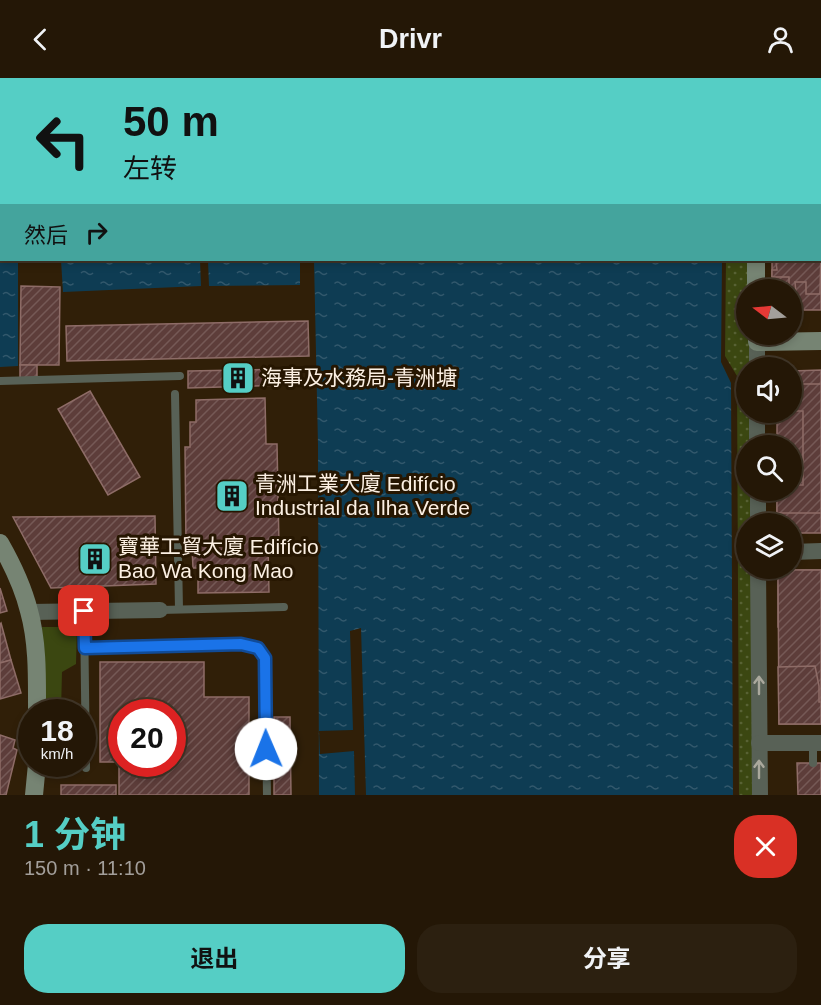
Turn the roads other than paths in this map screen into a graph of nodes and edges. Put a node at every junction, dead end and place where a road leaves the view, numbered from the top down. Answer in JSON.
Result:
{"nodes":[{"id":1,"x":756,"y":261,"type":"edge"},
{"id":2,"x":756,"y":279,"type":"edge"},
{"id":3,"x":802,"y":340,"type":"edge"},
{"id":4,"x":821,"y":341,"type":"edge"},
{"id":5,"x":180,"y":376,"type":"dead end"},
{"id":6,"x":0,"y":381,"type":"edge"},
{"id":7,"x":175,"y":394,"type":"dead end"},
{"id":8,"x":0,"y":543,"type":"edge"},
{"id":9,"x":821,"y":551,"type":"edge"},
{"id":10,"x":802,"y":552,"type":"edge"},
{"id":11,"x":758,"y":579,"type":"edge"},
{"id":12,"x":284,"y":608,"type":"dead end"},
{"id":13,"x":179,"y":609,"type":"junction"},
{"id":14,"x":160,"y":610,"type":"joint"},
{"id":15,"x":84,"y":611,"type":"junction"},
{"id":16,"x":30,"y":612,"type":"junction"},
{"id":17,"x":85,"y":648,"type":"junction"},
{"id":18,"x":37,"y":699,"type":"edge"},
{"id":19,"x":85,"y":699,"type":"edge"},
{"id":20,"x":759,"y":744,"type":"junction"},
{"id":21,"x":814,"y":745,"type":"edge"},
{"id":22,"x":813,"y":763,"type":"dead end"},
{"id":23,"x":267,"y":795,"type":"edge"},
{"id":24,"x":760,"y":795,"type":"edge"}],
"edges":[{"from":1,"to":2,"type":"main road"},
{"from":3,"to":4,"type":"main road"},
{"from":5,"to":6,"type":"lane"},
{"from":7,"to":13,"type":"lane"},
{"from":8,"to":16,"type":"main road"},
{"from":9,"to":10,"type":"street"},
{"from":20,"to":11,"type":"street","one_way":true},
{"from":12,"to":13,"type":"lane"},
{"from":13,"to":14,"type":"lane"},
{"from":14,"to":15,"type":"street"},
{"from":15,"to":16,"type":"street"},
{"from":15,"to":17,"type":"lane"},
{"from":16,"to":18,"type":"main road"},
{"from":17,"to":19,"type":"lane"},
{"from":17,"to":23,"type":"lane"},
{"from":20,"to":21,"type":"street"},
{"from":24,"to":20,"type":"street","one_way":true},
{"from":21,"to":22,"type":"lane"}]}
